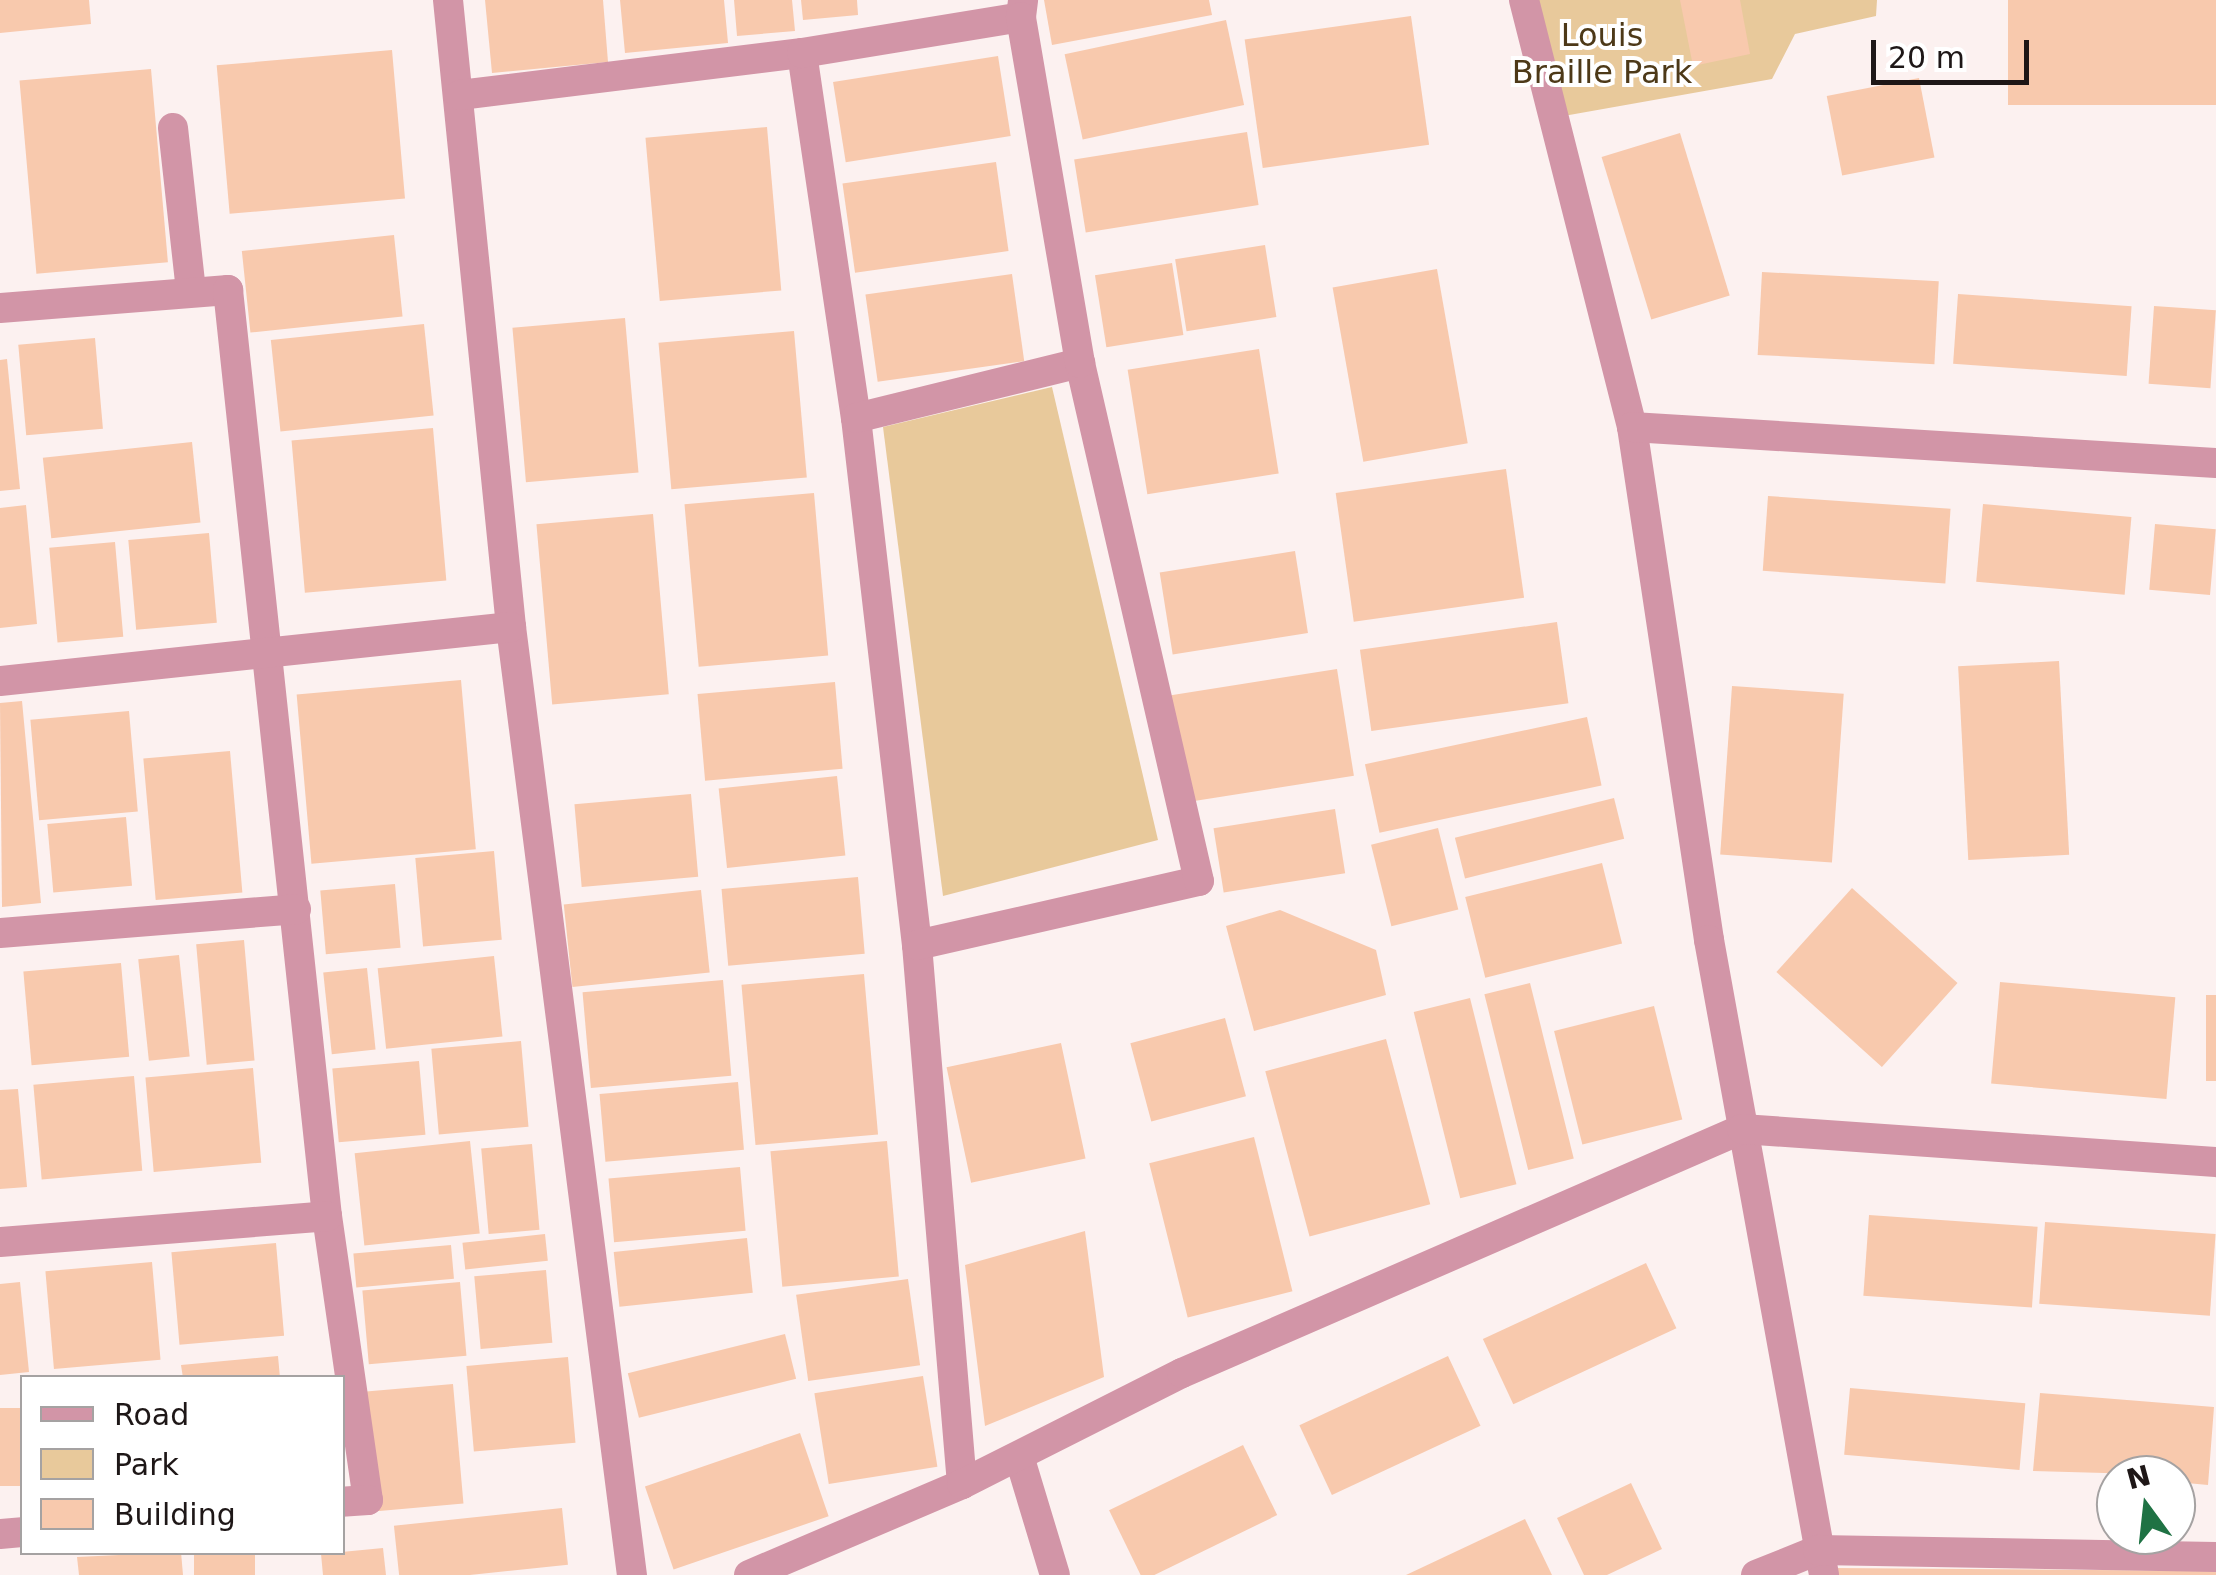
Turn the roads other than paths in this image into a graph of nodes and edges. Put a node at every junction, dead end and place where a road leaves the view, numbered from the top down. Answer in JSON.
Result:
{"nodes":[{"id":1,"x":448,"y":0,"type":"edge"},
{"id":2,"x":1524,"y":0,"type":"edge"},
{"id":3,"x":1022,"y":8,"type":"edge"},
{"id":4,"x":802,"y":53,"type":"junction"},
{"id":5,"x":460,"y":95,"type":"junction"},
{"id":6,"x":173,"y":128,"type":"dead end"},
{"id":7,"x":192,"y":291,"type":"junction"},
{"id":8,"x":0,"y":308,"type":"edge"},
{"id":9,"x":1080,"y":363,"type":"junction"},
{"id":10,"x":856,"y":418,"type":"junction"},
{"id":11,"x":1632,"y":428,"type":"junction"},
{"id":12,"x":2216,"y":463,"type":"edge"},
{"id":13,"x":511,"y":628,"type":"junction"},
{"id":14,"x":270,"y":650,"type":"junction"},
{"id":15,"x":0,"y":681,"type":"edge"},
{"id":16,"x":296,"y":910,"type":"junction"},
{"id":17,"x":0,"y":933,"type":"edge"},
{"id":18,"x":917,"y":945,"type":"junction"},
{"id":19,"x":1742,"y":1130,"type":"junction"},
{"id":20,"x":2216,"y":1162,"type":"edge"},
{"id":21,"x":327,"y":1216,"type":"junction"},
{"id":22,"x":0,"y":1242,"type":"edge"},
{"id":23,"x":1020,"y":1456,"type":"junction"},
{"id":24,"x":962,"y":1484,"type":"junction"},
{"id":25,"x":345,"y":1502,"type":"edge"},
{"id":26,"x":2216,"y":1558,"type":"edge"},
{"id":27,"x":1821,"y":1563,"type":"edge"},
{"id":28,"x":632,"y":1575,"type":"edge"},
{"id":29,"x":749,"y":1575,"type":"edge"},
{"id":30,"x":1055,"y":1575,"type":"edge"},
{"id":31,"x":1756,"y":1575,"type":"edge"}],
"edges":[{"from":1,"to":5,"type":"street"},
{"from":2,"to":11,"type":"street"},
{"from":3,"to":4,"type":"street"},
{"from":3,"to":9,"type":"street"},
{"from":4,"to":5,"type":"street"},
{"from":4,"to":10,"type":"street"},
{"from":5,"to":13,"type":"street"},
{"from":6,"to":7,"type":"street"},
{"from":7,"to":8,"type":"street"},
{"from":7,"to":14,"type":"street"},
{"from":9,"to":10,"type":"street"},
{"from":9,"to":18,"type":"street"},
{"from":10,"to":18,"type":"street"},
{"from":11,"to":12,"type":"street"},
{"from":11,"to":19,"type":"street"},
{"from":13,"to":14,"type":"street"},
{"from":13,"to":28,"type":"street"},
{"from":14,"to":15,"type":"street"},
{"from":14,"to":16,"type":"street"},
{"from":16,"to":17,"type":"street"},
{"from":16,"to":21,"type":"street"},
{"from":18,"to":24,"type":"street"},
{"from":19,"to":20,"type":"street"},
{"from":19,"to":23,"type":"street"},
{"from":19,"to":27,"type":"street"},
{"from":21,"to":22,"type":"street"},
{"from":21,"to":25,"type":"street"},
{"from":23,"to":24,"type":"street"},
{"from":23,"to":30,"type":"street"},
{"from":24,"to":29,"type":"street"},
{"from":26,"to":27,"type":"street"},
{"from":27,"to":31,"type":"street"}]}
